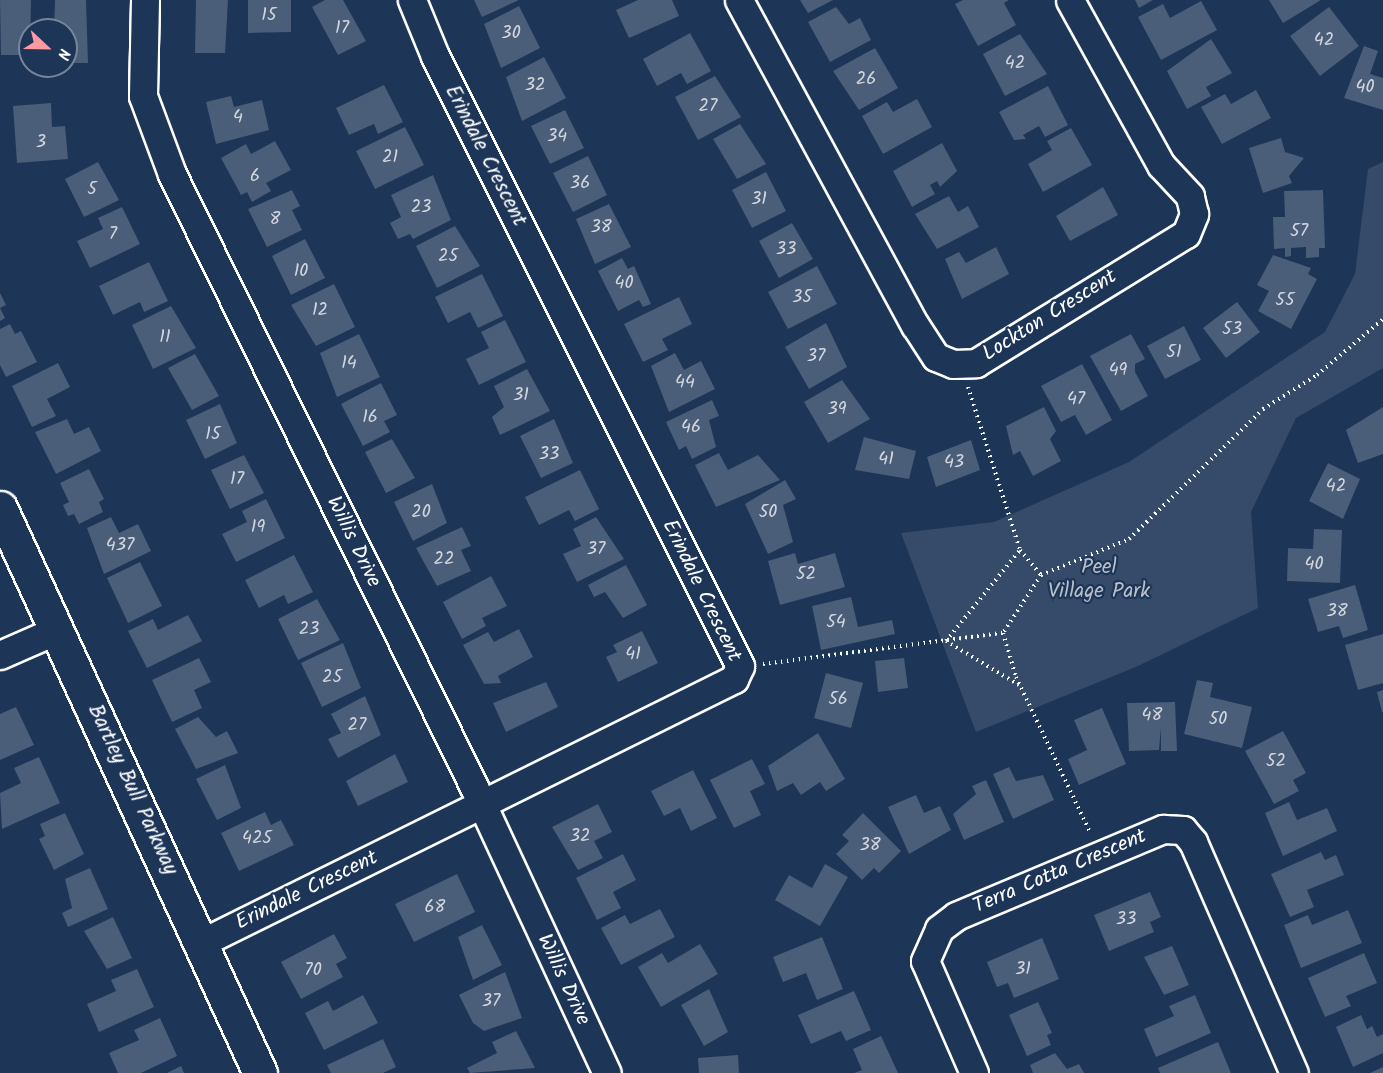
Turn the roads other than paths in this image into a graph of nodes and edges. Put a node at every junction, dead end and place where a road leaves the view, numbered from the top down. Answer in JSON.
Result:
{"nodes":[{"id":1,"x":145,"y":0,"type":"edge"},
{"id":2,"x":412,"y":0,"type":"edge"},
{"id":3,"x":739,"y":0,"type":"edge"},
{"id":4,"x":1070,"y":0,"type":"edge"},
{"id":5,"x":0,"y":508,"type":"edge"},
{"id":6,"x":57,"y":630,"type":"junction"},
{"id":7,"x":0,"y":655,"type":"edge"},
{"id":8,"x":483,"y":806,"type":"junction"},
{"id":9,"x":201,"y":943,"type":"junction"},
{"id":10,"x":260,"y":1073,"type":"edge"},
{"id":11,"x":607,"y":1073,"type":"edge"},
{"id":12,"x":974,"y":1073,"type":"edge"},
{"id":13,"x":1294,"y":1073,"type":"edge"}],
"edges":[{"from":1,"to":8,"type":"street","name":"Willis Drive"},
{"from":2,"to":8,"type":"street","name":"Erindale Crescent"},
{"from":3,"to":4,"type":"street","name":"Lockton Crescent"},
{"from":5,"to":6,"type":"street","name":"Bartley Bull Parkway"},
{"from":6,"to":7,"type":"street"},
{"from":6,"to":9,"type":"street","name":"Bartley Bull Parkway"},
{"from":8,"to":9,"type":"street","name":"Erindale Crescent"},
{"from":8,"to":11,"type":"street","name":"Willis Drive"},
{"from":9,"to":10,"type":"street","name":"Bartley Bull Parkway"},
{"from":12,"to":13,"type":"street","name":"Terra Cotta Crescent"}]}
